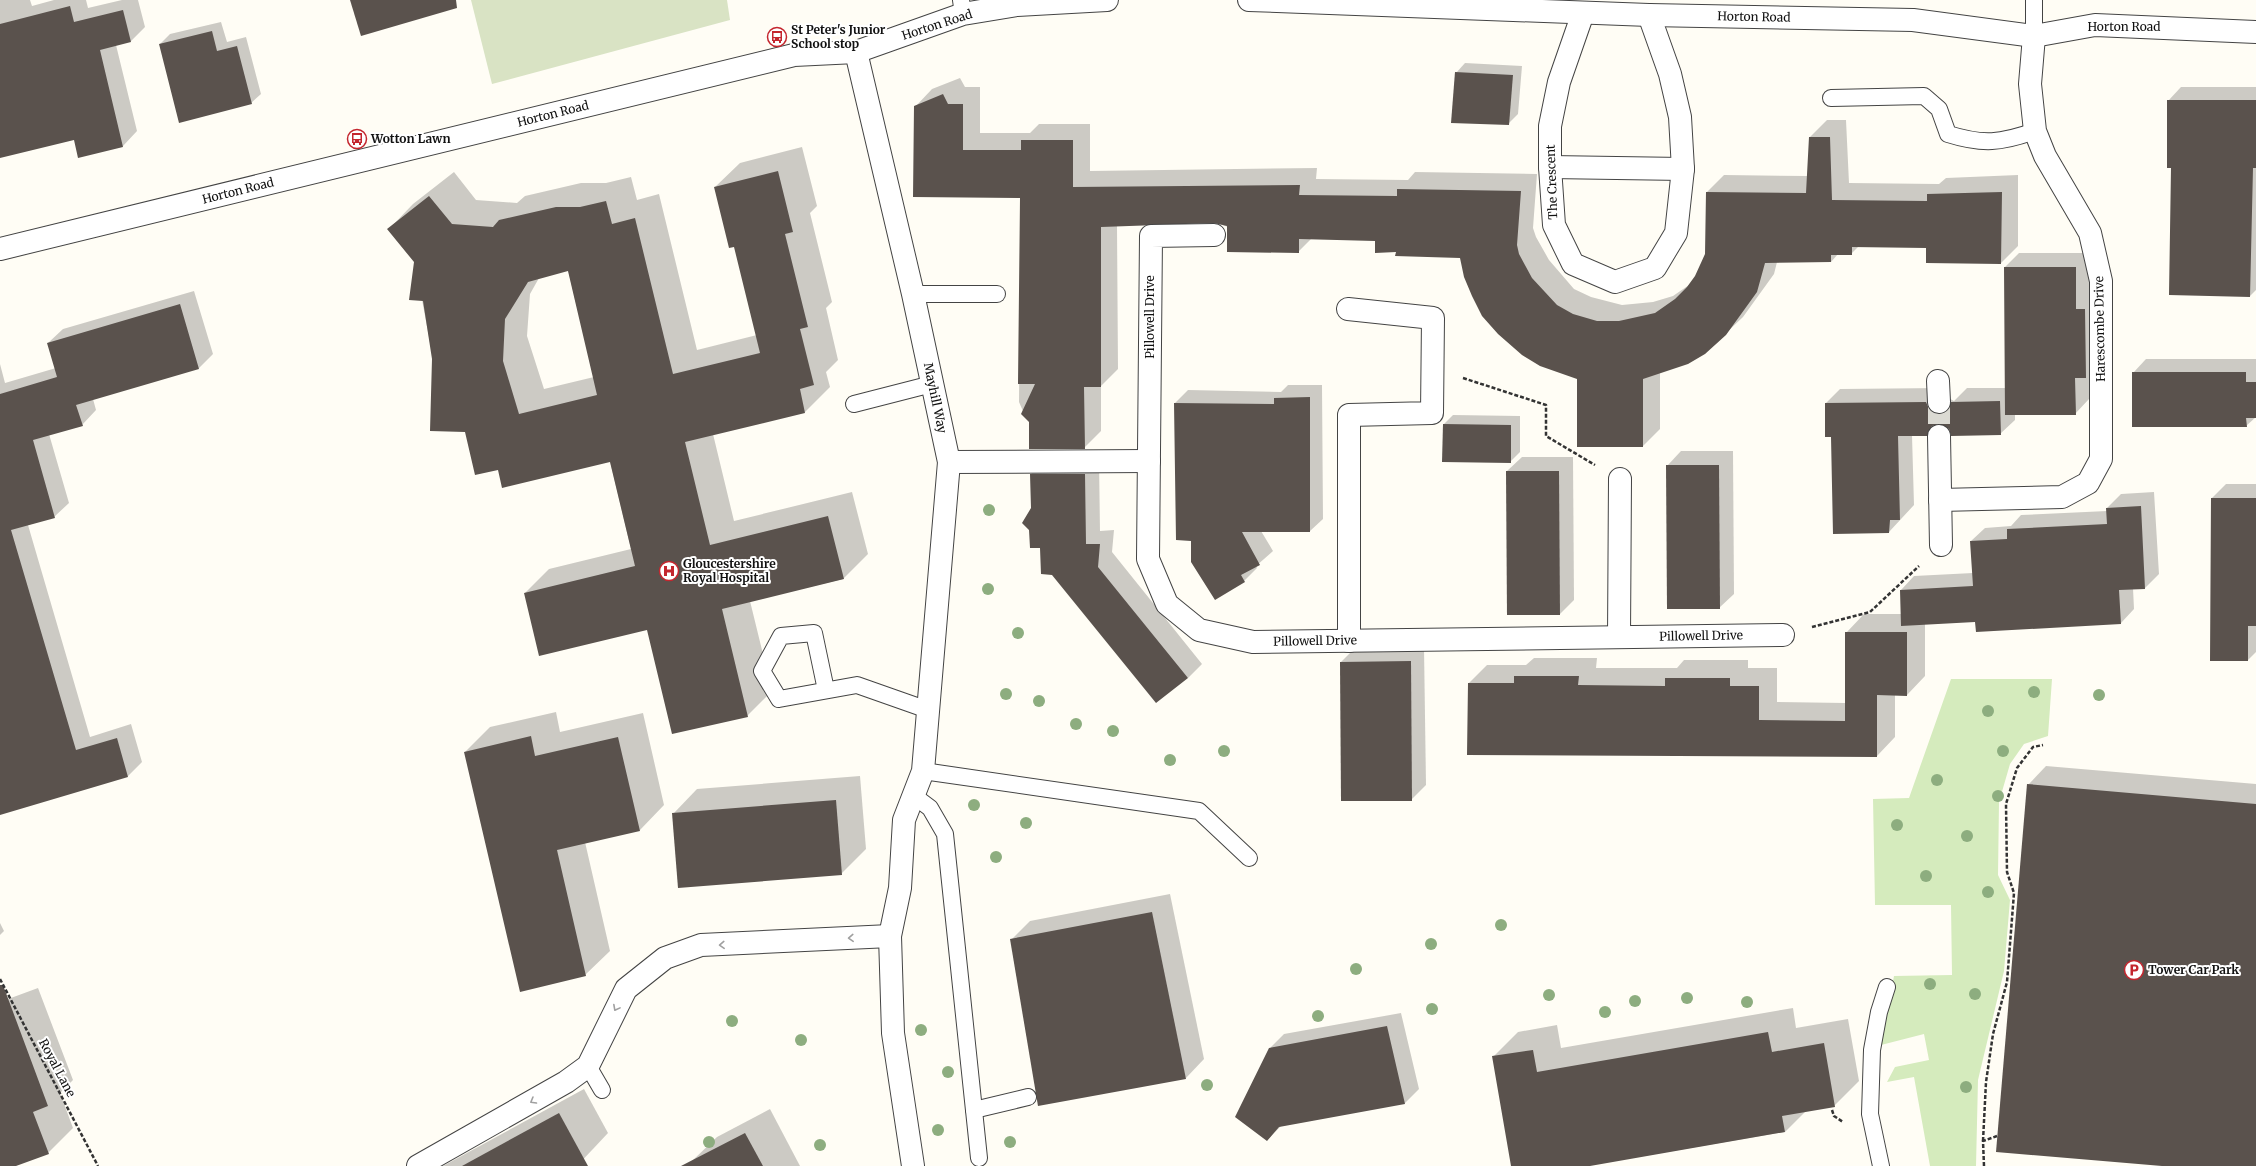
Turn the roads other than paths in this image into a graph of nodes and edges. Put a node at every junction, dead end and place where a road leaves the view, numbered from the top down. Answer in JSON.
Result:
{"nodes":[{"id":1,"x":1107,"y":0,"type":"edge"},
{"id":2,"x":1250,"y":0,"type":"edge"},
{"id":3,"x":2034,"y":0,"type":"edge"},
{"id":4,"x":962,"y":7,"type":"edge"},
{"id":5,"x":1583,"y":13,"type":"junction"},
{"id":6,"x":1650,"y":15,"type":"junction"},
{"id":7,"x":2256,"y":32,"type":"edge"},
{"id":8,"x":2034,"y":36,"type":"junction"},
{"id":9,"x":856,"y":52,"type":"junction"},
{"id":10,"x":1832,"y":98,"type":"dead end"},
{"id":11,"x":2035,"y":131,"type":"junction"},
{"id":12,"x":1550,"y":167,"type":"junction"},
{"id":13,"x":1683,"y":169,"type":"junction"},
{"id":14,"x":1214,"y":235,"type":"dead end"},
{"id":15,"x":0,"y":249,"type":"edge"},
{"id":16,"x":913,"y":294,"type":"junction"},
{"id":17,"x":997,"y":294,"type":"dead end"},
{"id":18,"x":1348,"y":309,"type":"dead end"},
{"id":19,"x":932,"y":384,"type":"junction"},
{"id":20,"x":854,"y":404,"type":"dead end"},
{"id":21,"x":1939,"y":436,"type":"tunnel mouth"},
{"id":22,"x":1149,"y":461,"type":"junction"},
{"id":23,"x":949,"y":462,"type":"junction"},
{"id":24,"x":1620,"y":479,"type":"road end"},
{"id":25,"x":1940,"y":500,"type":"junction"},
{"id":26,"x":1941,"y":545,"type":"road end"},
{"id":27,"x":1783,"y":635,"type":"road end"},
{"id":28,"x":1619,"y":637,"type":"junction"},
{"id":29,"x":1349,"y":641,"type":"junction"},
{"id":30,"x":826,"y":690,"type":"junction"},
{"id":31,"x":928,"y":710,"type":"junction"},
{"id":32,"x":924,"y":761,"type":"junction"},
{"id":33,"x":914,"y":796,"type":"junction"},
{"id":34,"x":1249,"y":858,"type":"dead end"},
{"id":35,"x":890,"y":936,"type":"junction"},
{"id":36,"x":1887,"y":987,"type":"dead end"},
{"id":37,"x":588,"y":1066,"type":"junction"},
{"id":38,"x":602,"y":1090,"type":"dead end"},
{"id":39,"x":1028,"y":1097,"type":"dead end"},
{"id":40,"x":974,"y":1110,"type":"junction"},
{"id":41,"x":979,"y":1158,"type":"dead end"},
{"id":42,"x":418,"y":1166,"type":"edge"},
{"id":43,"x":913,"y":1166,"type":"edge"},
{"id":44,"x":1881,"y":1166,"type":"edge"}],
"edges":[{"from":1,"to":4,"type":"street","name":"Horton Road"},
{"from":2,"to":5,"type":"street","name":"Horton Road"},
{"from":3,"to":8,"type":"lane"},
{"from":4,"to":9,"type":"street","name":"Horton Road"},
{"from":5,"to":6,"type":"street","name":"Horton Road"},
{"from":5,"to":12,"type":"street","name":"The Crescent"},
{"from":6,"to":8,"type":"street","name":"Horton Road"},
{"from":6,"to":13,"type":"street","name":"The Crescent"},
{"from":7,"to":8,"type":"street","name":"Horton Road"},
{"from":8,"to":11,"type":"street","name":"Harescombe Drive"},
{"from":9,"to":15,"type":"street","name":"Horton Road"},
{"from":9,"to":16,"type":"street","name":"Mayhill Way"},
{"from":10,"to":11,"type":"lane"},
{"from":11,"to":25,"type":"street","name":"Harescombe Drive"},
{"from":12,"to":13,"type":"street"},
{"from":12,"to":13,"type":"street","name":"The Crescent"},
{"from":14,"to":22,"type":"street","name":"Pillowell Drive"},
{"from":16,"to":17,"type":"lane"},
{"from":16,"to":19,"type":"street","name":"Mayhill Way"},
{"from":18,"to":29,"type":"street"},
{"from":19,"to":20,"type":"lane"},
{"from":19,"to":23,"type":"street","name":"Mayhill Way"},
{"from":21,"to":25,"type":"street"},
{"from":22,"to":23,"type":"street"},
{"from":22,"to":29,"type":"street","name":"Pillowell Drive"},
{"from":23,"to":31,"type":"street","name":"Mayhill Way"},
{"from":24,"to":28,"type":"street"},
{"from":25,"to":26,"type":"street"},
{"from":27,"to":28,"type":"street","name":"Pillowell Drive"},
{"from":28,"to":29,"type":"street","name":"Pillowell Drive"},
{"from":30,"to":30,"type":"lane"},
{"from":30,"to":31,"type":"lane"},
{"from":31,"to":32,"type":"street","name":"Mayhill Way"},
{"from":32,"to":33,"type":"street","name":"Mayhill Way"},
{"from":32,"to":34,"type":"lane"},
{"from":33,"to":35,"type":"street","name":"Mayhill Way"},
{"from":33,"to":40,"type":"lane"},
{"from":35,"to":37,"type":"street","one_way":true},
{"from":35,"to":43,"type":"street","name":"Mayhill Way"},
{"from":36,"to":44,"type":"lane"},
{"from":37,"to":38,"type":"lane"},
{"from":37,"to":42,"type":"street","one_way":true},
{"from":39,"to":40,"type":"lane"},
{"from":40,"to":41,"type":"lane"}]}
